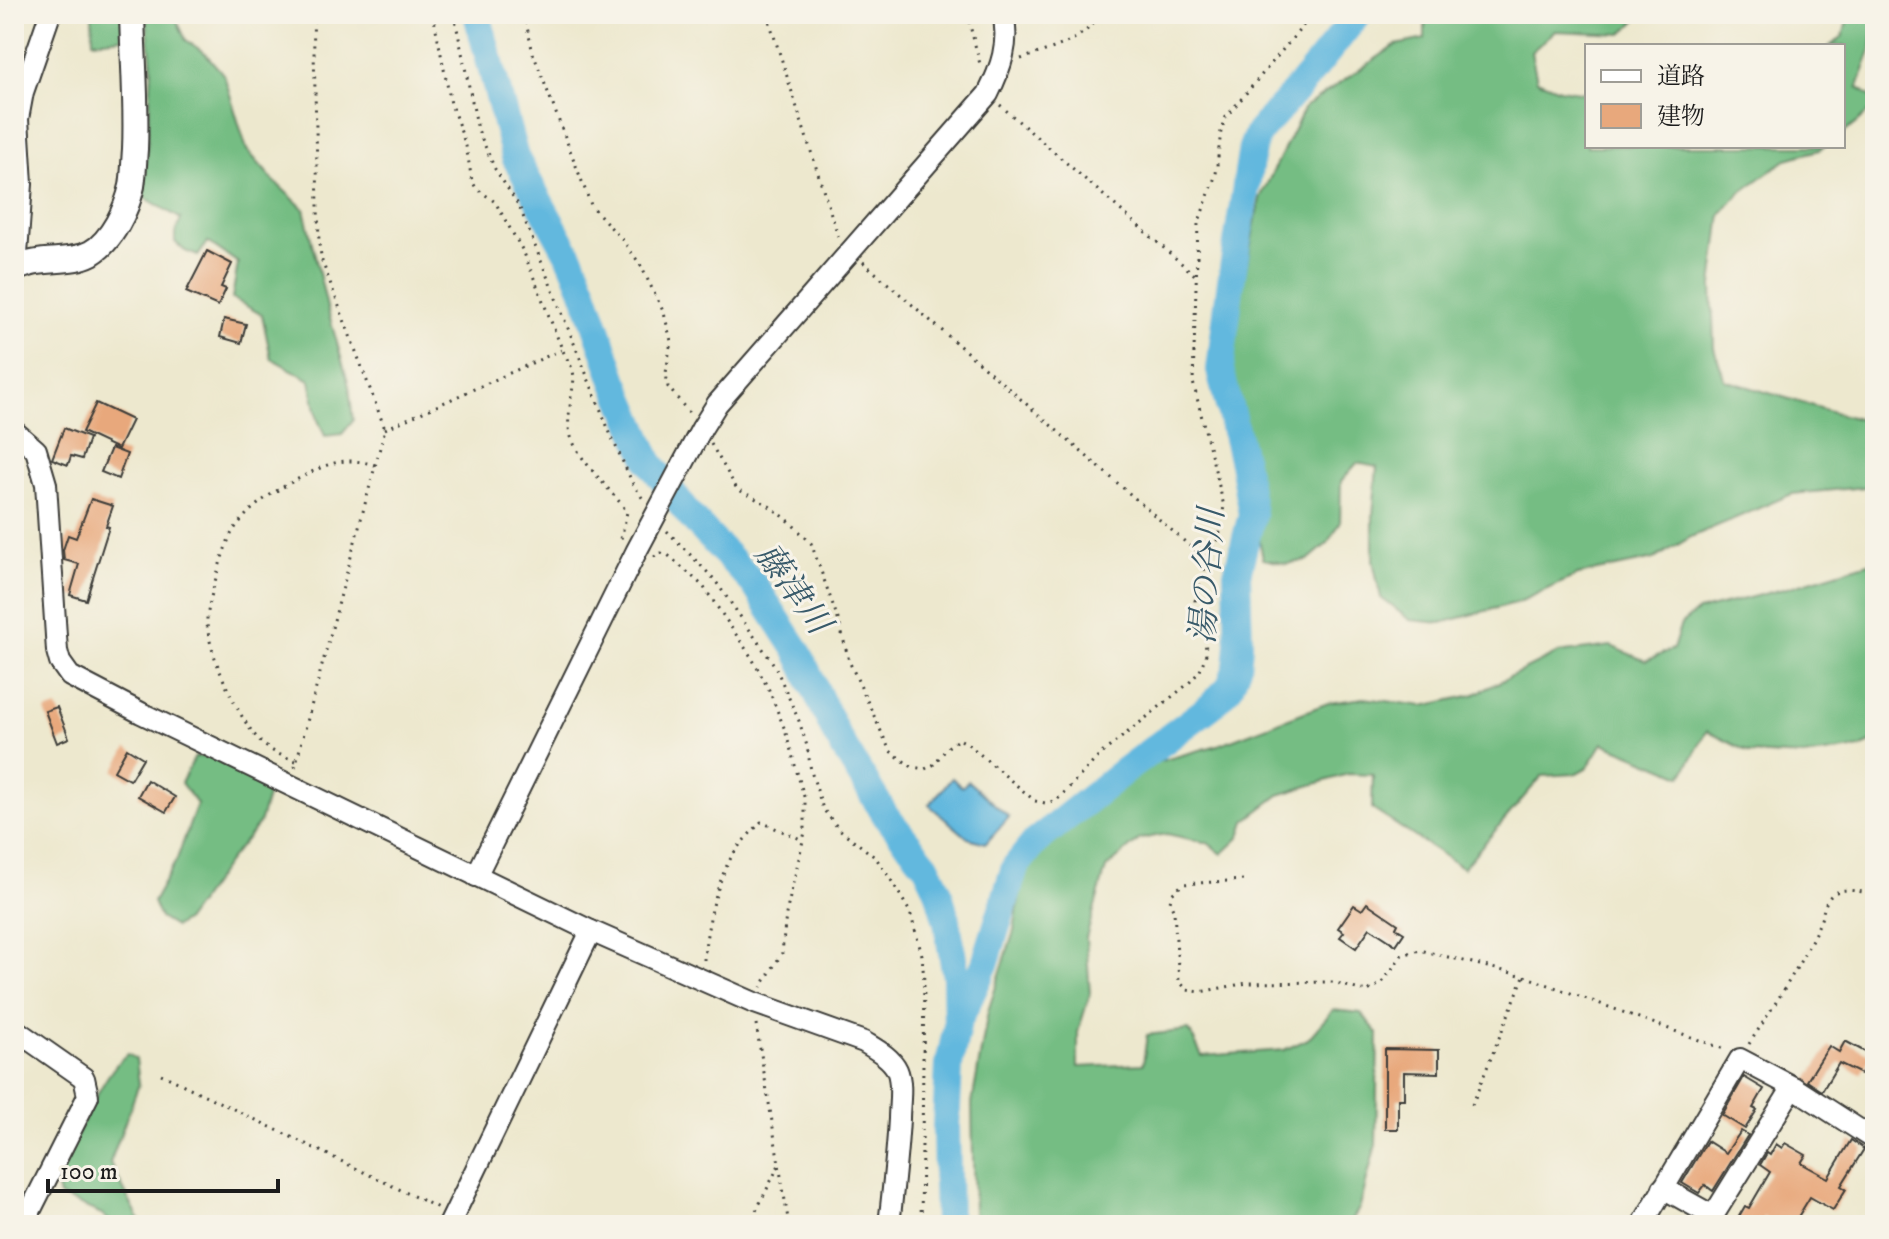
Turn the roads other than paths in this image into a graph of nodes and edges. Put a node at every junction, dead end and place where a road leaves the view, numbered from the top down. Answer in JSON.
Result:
{"nodes":[{"id":1,"x":50,"y":14,"type":"edge"},
{"id":2,"x":132,"y":14,"type":"edge"},
{"id":3,"x":1003,"y":14,"type":"edge"},
{"id":4,"x":19,"y":92,"type":"edge"},
{"id":5,"x":15,"y":269,"type":"edge"},
{"id":6,"x":14,"y":431,"type":"edge"},
{"id":7,"x":476,"y":876,"type":"junction"},
{"id":8,"x":591,"y":931,"type":"junction"},
{"id":9,"x":14,"y":1029,"type":"edge"},
{"id":10,"x":1793,"y":1087,"type":"junction"},
{"id":11,"x":1875,"y":1140,"type":"edge"},
{"id":12,"x":1663,"y":1188,"type":"junction"},
{"id":13,"x":451,"y":1220,"type":"edge"},
{"id":14,"x":23,"y":1225,"type":"edge"},
{"id":15,"x":889,"y":1225,"type":"edge"},
{"id":16,"x":1642,"y":1225,"type":"edge"}],
"edges":[{"from":1,"to":4,"type":"street"},
{"from":2,"to":5,"type":"main road"},
{"from":3,"to":7,"type":"street"},
{"from":4,"to":5,"type":"street"},
{"from":6,"to":7,"type":"street"},
{"from":7,"to":8,"type":"street"},
{"from":8,"to":13,"type":"street"},
{"from":8,"to":15,"type":"street"},
{"from":9,"to":14,"type":"street"},
{"from":10,"to":11,"type":"street"},
{"from":10,"to":12,"type":"street"},
{"from":10,"to":12,"type":"street"},
{"from":12,"to":16,"type":"street"}]}
